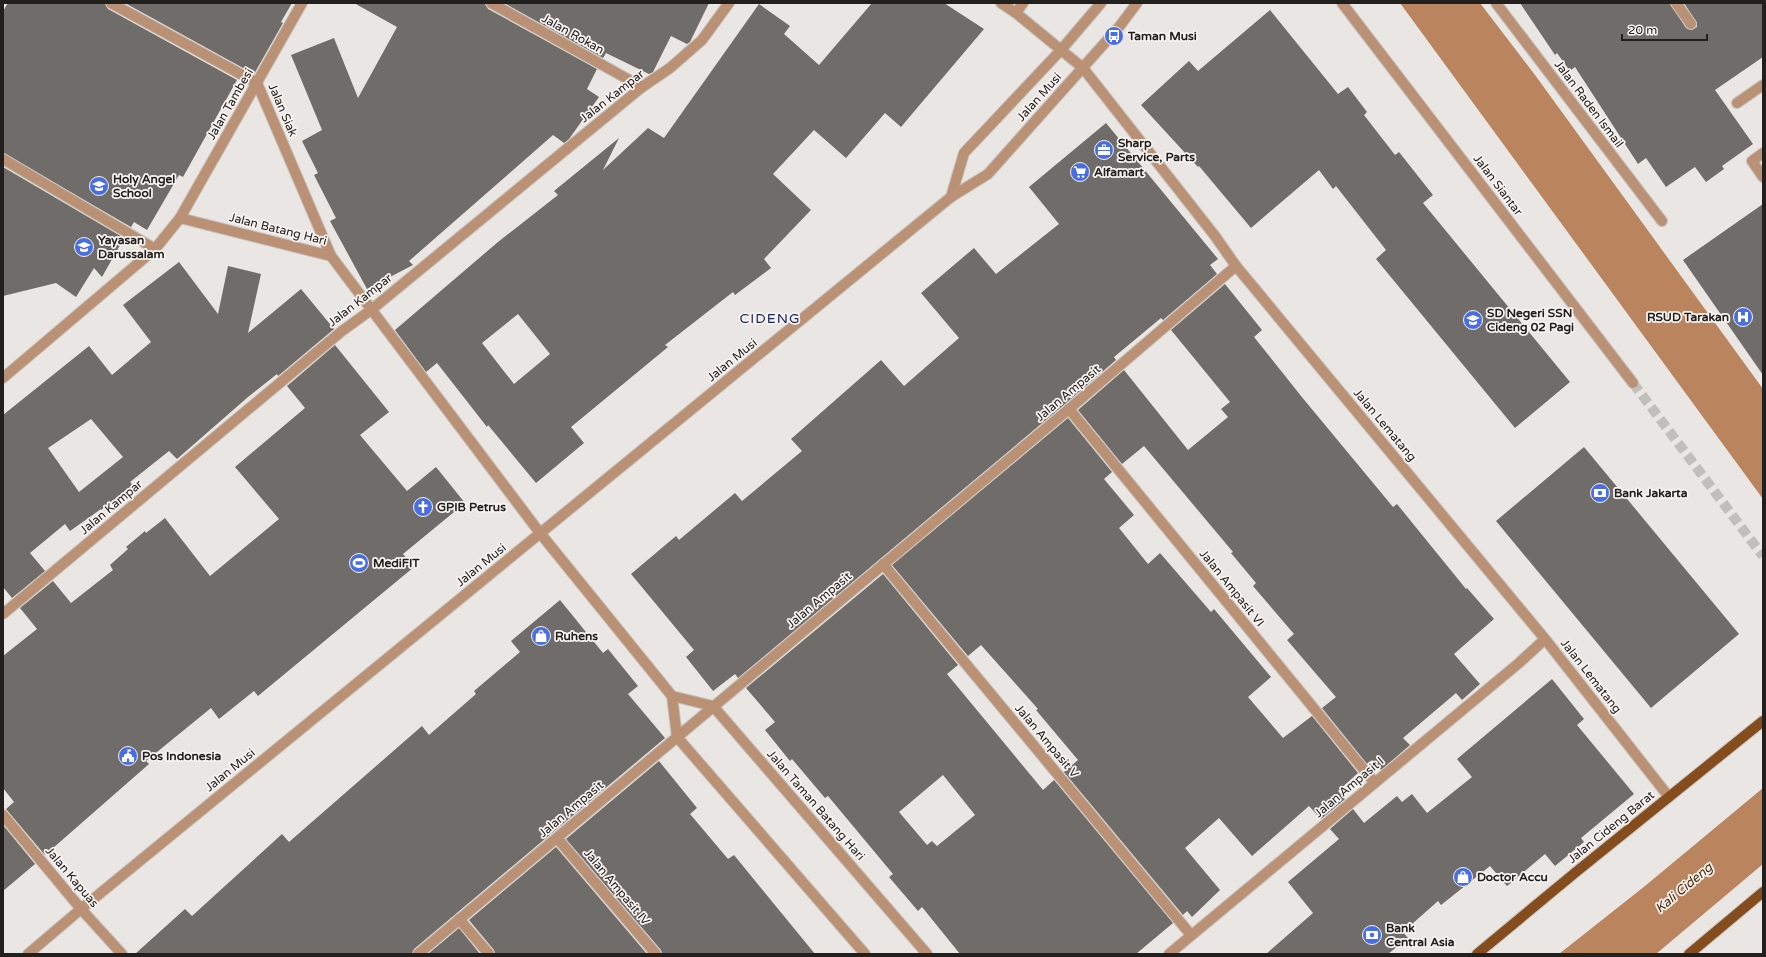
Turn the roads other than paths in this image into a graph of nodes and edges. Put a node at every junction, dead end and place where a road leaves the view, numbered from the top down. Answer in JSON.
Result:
{"nodes":[{"id":1,"x":111,"y":3,"type":"edge"},
{"id":2,"x":302,"y":3,"type":"edge"},
{"id":3,"x":491,"y":3,"type":"edge"},
{"id":4,"x":729,"y":3,"type":"edge"},
{"id":5,"x":1001,"y":3,"type":"edge"},
{"id":6,"x":1023,"y":3,"type":"edge"},
{"id":7,"x":1101,"y":3,"type":"edge"},
{"id":8,"x":1136,"y":3,"type":"edge"},
{"id":9,"x":1342,"y":3,"type":"edge"},
{"id":10,"x":1496,"y":3,"type":"edge"},
{"id":11,"x":1676,"y":3,"type":"edge"},
{"id":12,"x":1016,"y":13,"type":"junction"},
{"id":13,"x":1691,"y":24,"type":"dead end"},
{"id":14,"x":1061,"y":50,"type":"junction"},
{"id":15,"x":1083,"y":68,"type":"junction"},
{"id":16,"x":257,"y":83,"type":"junction"},
{"id":17,"x":1763,"y":85,"type":"edge"},
{"id":18,"x":642,"y":87,"type":"junction"},
{"id":19,"x":1737,"y":103,"type":"dead end"},
{"id":20,"x":1763,"y":153,"type":"edge"},
{"id":21,"x":3,"y":159,"type":"edge"},
{"id":22,"x":1763,"y":177,"type":"edge"},
{"id":23,"x":951,"y":197,"type":"junction"},
{"id":24,"x":180,"y":218,"type":"junction"},
{"id":25,"x":1662,"y":221,"type":"dead end"},
{"id":26,"x":155,"y":249,"type":"junction"},
{"id":27,"x":331,"y":256,"type":"junction"},
{"id":28,"x":1236,"y":266,"type":"junction"},
{"id":29,"x":371,"y":310,"type":"junction"},
{"id":30,"x":3,"y":378,"type":"edge"},
{"id":31,"x":1633,"y":383,"type":"tunnel mouth"},
{"id":32,"x":1069,"y":410,"type":"junction"},
{"id":33,"x":540,"y":533,"type":"junction"},
{"id":34,"x":883,"y":564,"type":"junction"},
{"id":35,"x":3,"y":614,"type":"edge"},
{"id":36,"x":1545,"y":639,"type":"junction"},
{"id":37,"x":672,"y":696,"type":"junction"},
{"id":38,"x":713,"y":706,"type":"junction"},
{"id":39,"x":1763,"y":721,"type":"edge"},
{"id":40,"x":677,"y":737,"type":"junction"},
{"id":41,"x":1374,"y":782,"type":"junction"},
{"id":42,"x":1669,"y":797,"type":"junction"},
{"id":43,"x":3,"y":815,"type":"edge"},
{"id":44,"x":557,"y":838,"type":"junction"},
{"id":45,"x":1763,"y":892,"type":"edge"},
{"id":46,"x":81,"y":909,"type":"junction"},
{"id":47,"x":459,"y":919,"type":"junction"},
{"id":48,"x":1192,"y":935,"type":"junction"},
{"id":49,"x":28,"y":954,"type":"edge"},
{"id":50,"x":122,"y":954,"type":"edge"},
{"id":51,"x":418,"y":954,"type":"edge"},
{"id":52,"x":489,"y":954,"type":"edge"},
{"id":53,"x":656,"y":954,"type":"edge"},
{"id":54,"x":865,"y":954,"type":"edge"},
{"id":55,"x":927,"y":954,"type":"edge"},
{"id":56,"x":1169,"y":954,"type":"edge"},
{"id":57,"x":1477,"y":954,"type":"edge"},
{"id":58,"x":1689,"y":954,"type":"edge"}],
"edges":[{"from":1,"to":16,"type":"street","name":"Jalan Siak"},
{"from":2,"to":16,"type":"street","name":"Jalan Tambesi"},
{"from":3,"to":18,"type":"street","name":"Jalan Rokan"},
{"from":4,"to":18,"type":"street","name":"Jalan Kampar"},
{"from":5,"to":12,"type":"street","name":"Jalan Lematang"},
{"from":6,"to":12,"type":"street"},
{"from":7,"to":14,"type":"street","name":"Jalan Musi"},
{"from":8,"to":15,"type":"street","name":"Jalan Musi"},
{"from":9,"to":31,"type":"street","name":"Jalan Siantar"},
{"from":10,"to":25,"type":"street","name":"Jalan Raden Ismail"},
{"from":11,"to":13,"type":"street"},
{"from":12,"to":14,"type":"street","name":"Jalan Lematang"},
{"from":14,"to":15,"type":"street","name":"Jalan Lematang"},
{"from":14,"to":23,"type":"street","name":"Jalan Musi"},
{"from":15,"to":23,"type":"street","name":"Jalan Musi"},
{"from":15,"to":28,"type":"street","name":"Jalan Lematang"},
{"from":16,"to":24,"type":"street","name":"Jalan Tambesi"},
{"from":16,"to":27,"type":"street","name":"Jalan Siak"},
{"from":17,"to":19,"type":"street"},
{"from":18,"to":29,"type":"street","name":"Jalan Kampar"},
{"from":20,"to":22,"type":"street"},
{"from":21,"to":26,"type":"street"},
{"from":23,"to":33,"type":"street","name":"Jalan Musi"},
{"from":24,"to":26,"type":"street"},
{"from":24,"to":27,"type":"street","name":"Jalan Batang Hari"},
{"from":26,"to":30,"type":"street"},
{"from":27,"to":29,"type":"street","name":"Jalan Batang Hari"},
{"from":28,"to":32,"type":"street","name":"Jalan Ampasit"},
{"from":28,"to":36,"type":"street","name":"Jalan Lematang"},
{"from":29,"to":33,"type":"street","name":"Jalan Batang Hari"},
{"from":29,"to":35,"type":"street","name":"Jalan Kampar"},
{"from":32,"to":34,"type":"street","name":"Jalan Ampasit"},
{"from":32,"to":41,"type":"street","name":"Jalan Ampasit VI"},
{"from":33,"to":37,"type":"street"},
{"from":33,"to":46,"type":"street","name":"Jalan Musi"},
{"from":34,"to":38,"type":"street","name":"Jalan Ampasit"},
{"from":34,"to":48,"type":"street","name":"Jalan Ampasit V"},
{"from":36,"to":41,"type":"street","name":"Jalan Ampasit I"},
{"from":36,"to":42,"type":"street","name":"Jalan Lematang"},
{"from":37,"to":38,"type":"street"},
{"from":37,"to":40,"type":"street"},
{"from":38,"to":40,"type":"street","name":"Jalan Ampasit"},
{"from":38,"to":55,"type":"street","name":"Jalan Taman Batang Hari"},
{"from":39,"to":42,"type":"main road","name":"Jalan Cideng Barat"},
{"from":40,"to":44,"type":"street","name":"Jalan Ampasit"},
{"from":40,"to":54,"type":"street"},
{"from":41,"to":48,"type":"street","name":"Jalan Ampasit I"},
{"from":42,"to":57,"type":"main road","name":"Jalan Cideng Barat"},
{"from":43,"to":46,"type":"street","name":"Jalan Kapuas"},
{"from":44,"to":47,"type":"street","name":"Jalan Ampasit"},
{"from":44,"to":53,"type":"street","name":"Jalan Ampasit IV"},
{"from":45,"to":58,"type":"main road"},
{"from":46,"to":49,"type":"street","name":"Jalan Musi"},
{"from":46,"to":50,"type":"street","name":"Jalan Kapuas"},
{"from":47,"to":51,"type":"street","name":"Jalan Ampasit"},
{"from":47,"to":52,"type":"street"},
{"from":48,"to":56,"type":"street","name":"Jalan Ampasit I"}]}
